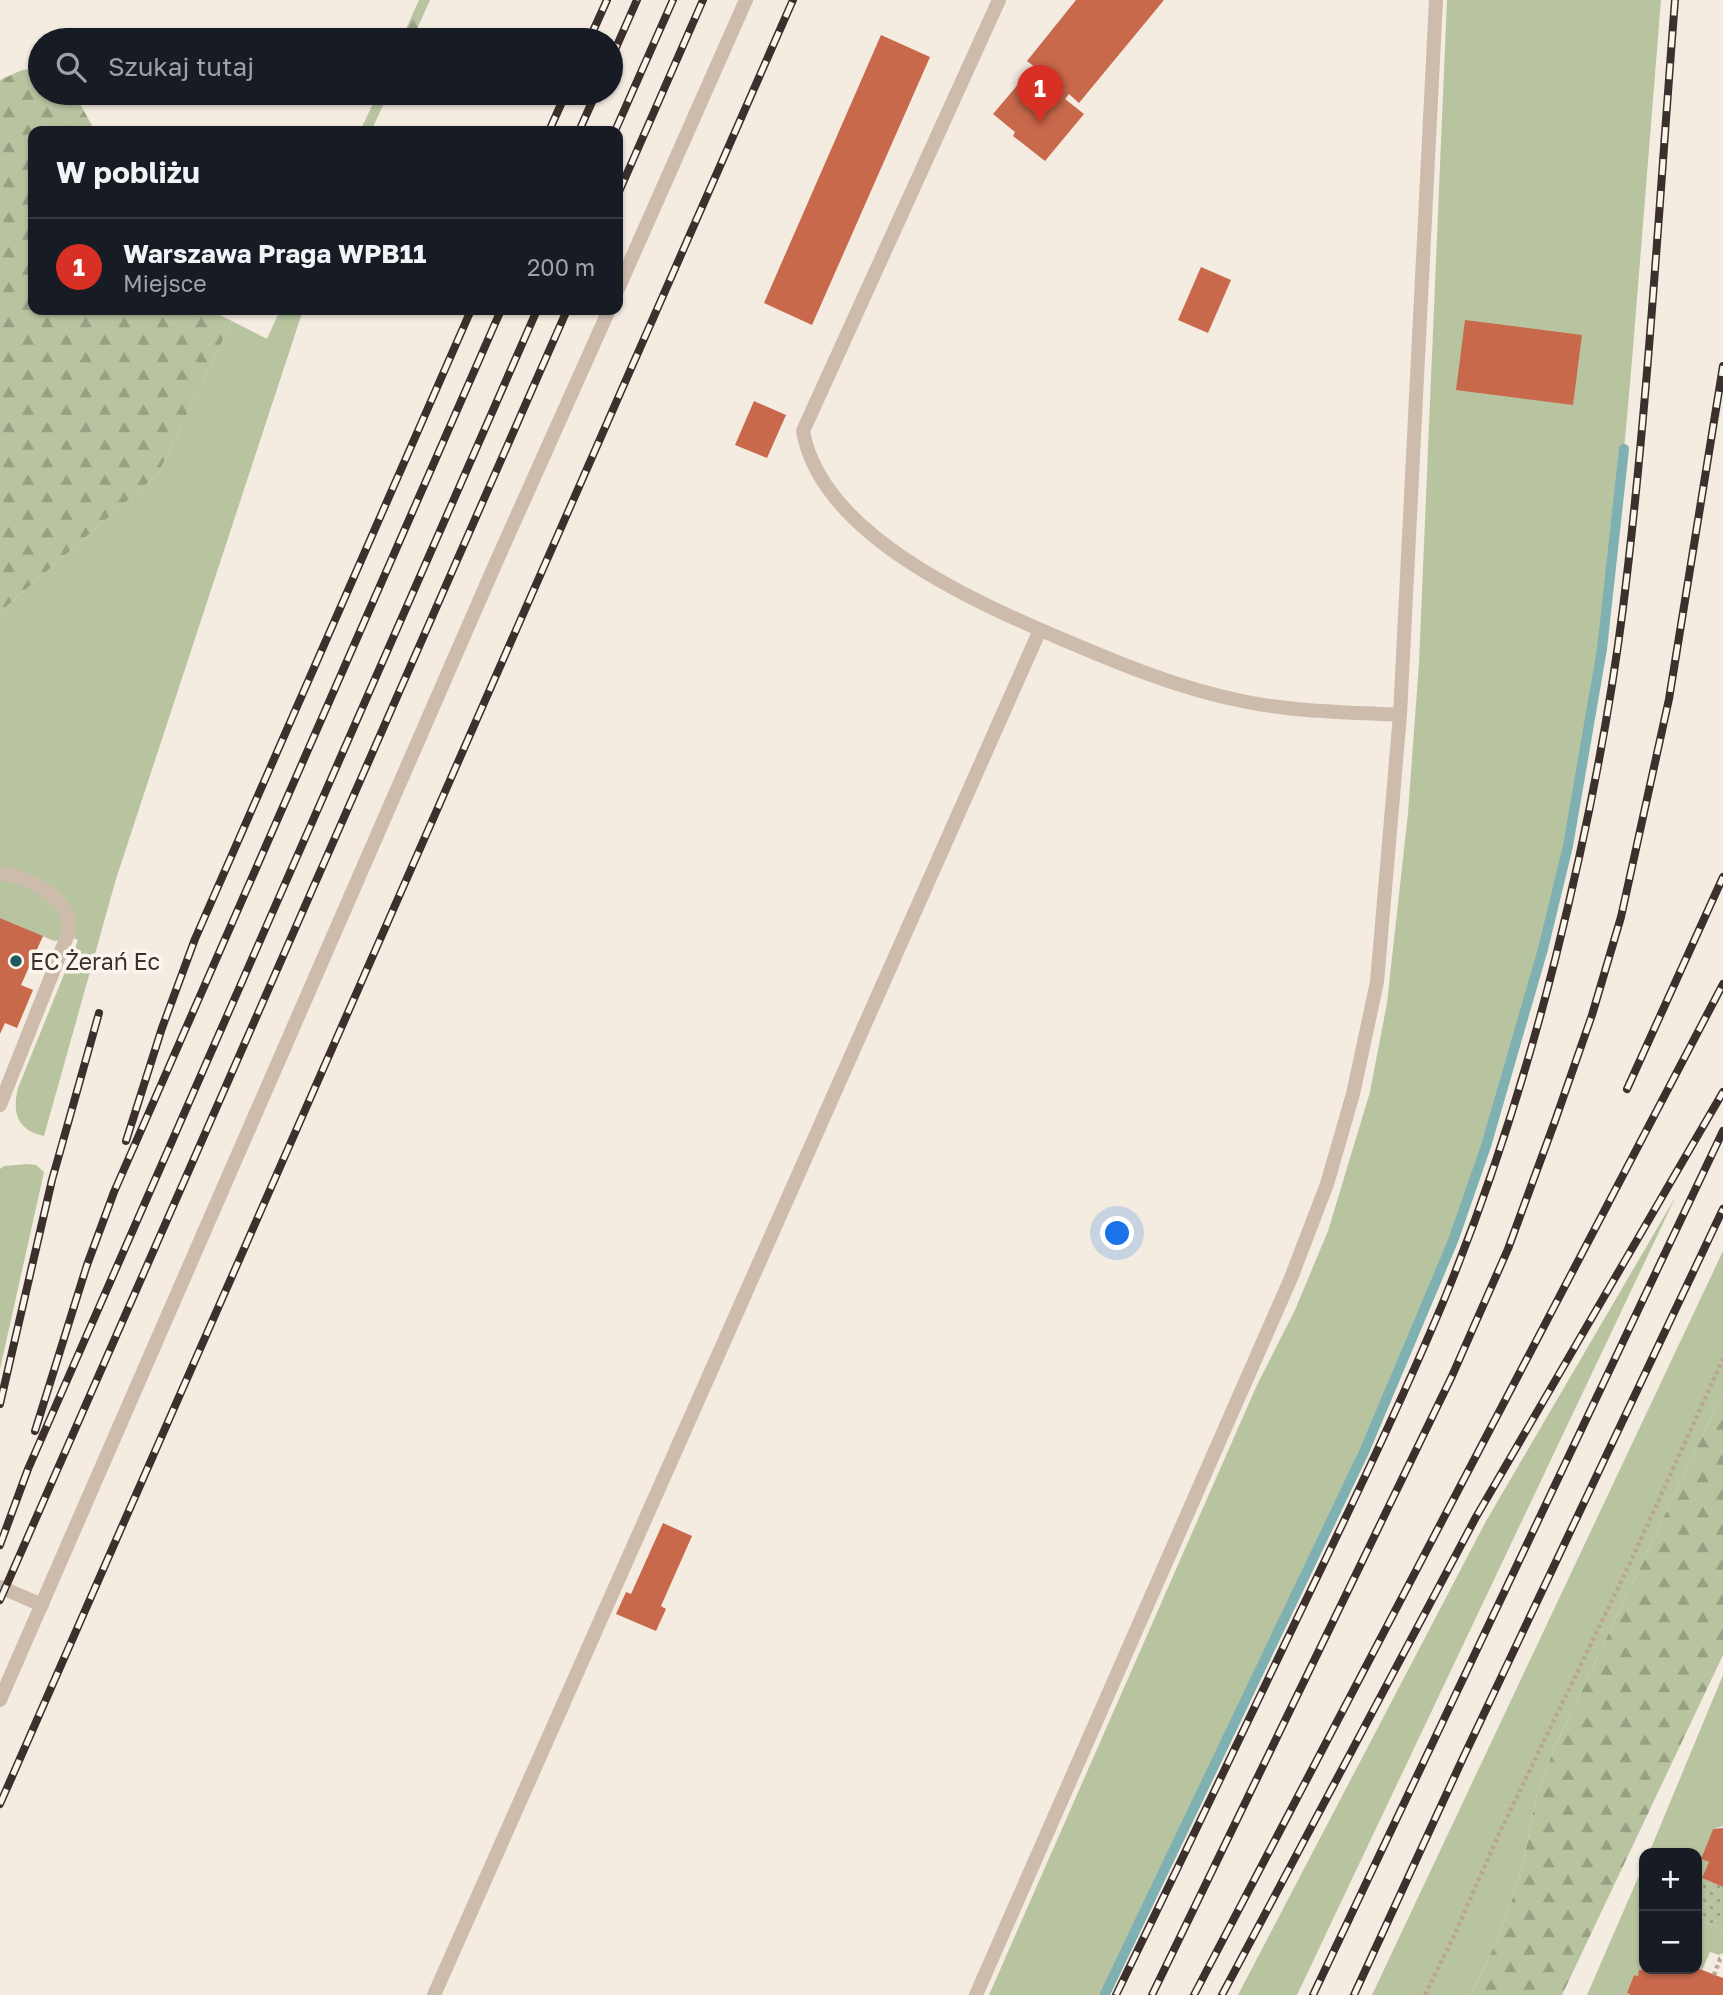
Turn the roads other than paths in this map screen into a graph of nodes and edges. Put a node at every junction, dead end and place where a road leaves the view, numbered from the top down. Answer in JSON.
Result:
{"nodes":[{"id":1,"x":746,"y":0,"type":"edge"},
{"id":2,"x":999,"y":0,"type":"edge"},
{"id":3,"x":1436,"y":0,"type":"edge"},
{"id":4,"x":623,"y":278,"type":"edge"},
{"id":5,"x":606,"y":315,"type":"edge"},
{"id":6,"x":1040,"y":630,"type":"junction"},
{"id":7,"x":1400,"y":715,"type":"junction"},
{"id":8,"x":0,"y":874,"type":"edge"},
{"id":9,"x":0,"y":1105,"type":"edge"},
{"id":10,"x":0,"y":1587,"type":"edge"},
{"id":11,"x":42,"y":1605,"type":"junction"},
{"id":12,"x":0,"y":1700,"type":"edge"},
{"id":13,"x":434,"y":1995,"type":"edge"},
{"id":14,"x":976,"y":1995,"type":"edge"}],
"edges":[{"from":1,"to":4,"type":"lane"},
{"from":2,"to":6,"type":"lane"},
{"from":3,"to":7,"type":"lane"},
{"from":5,"to":11,"type":"lane"},
{"from":6,"to":7,"type":"lane"},
{"from":6,"to":13,"type":"lane"},
{"from":7,"to":14,"type":"lane"},
{"from":8,"to":9,"type":"lane"},
{"from":10,"to":11,"type":"lane"},
{"from":11,"to":12,"type":"lane"}]}
